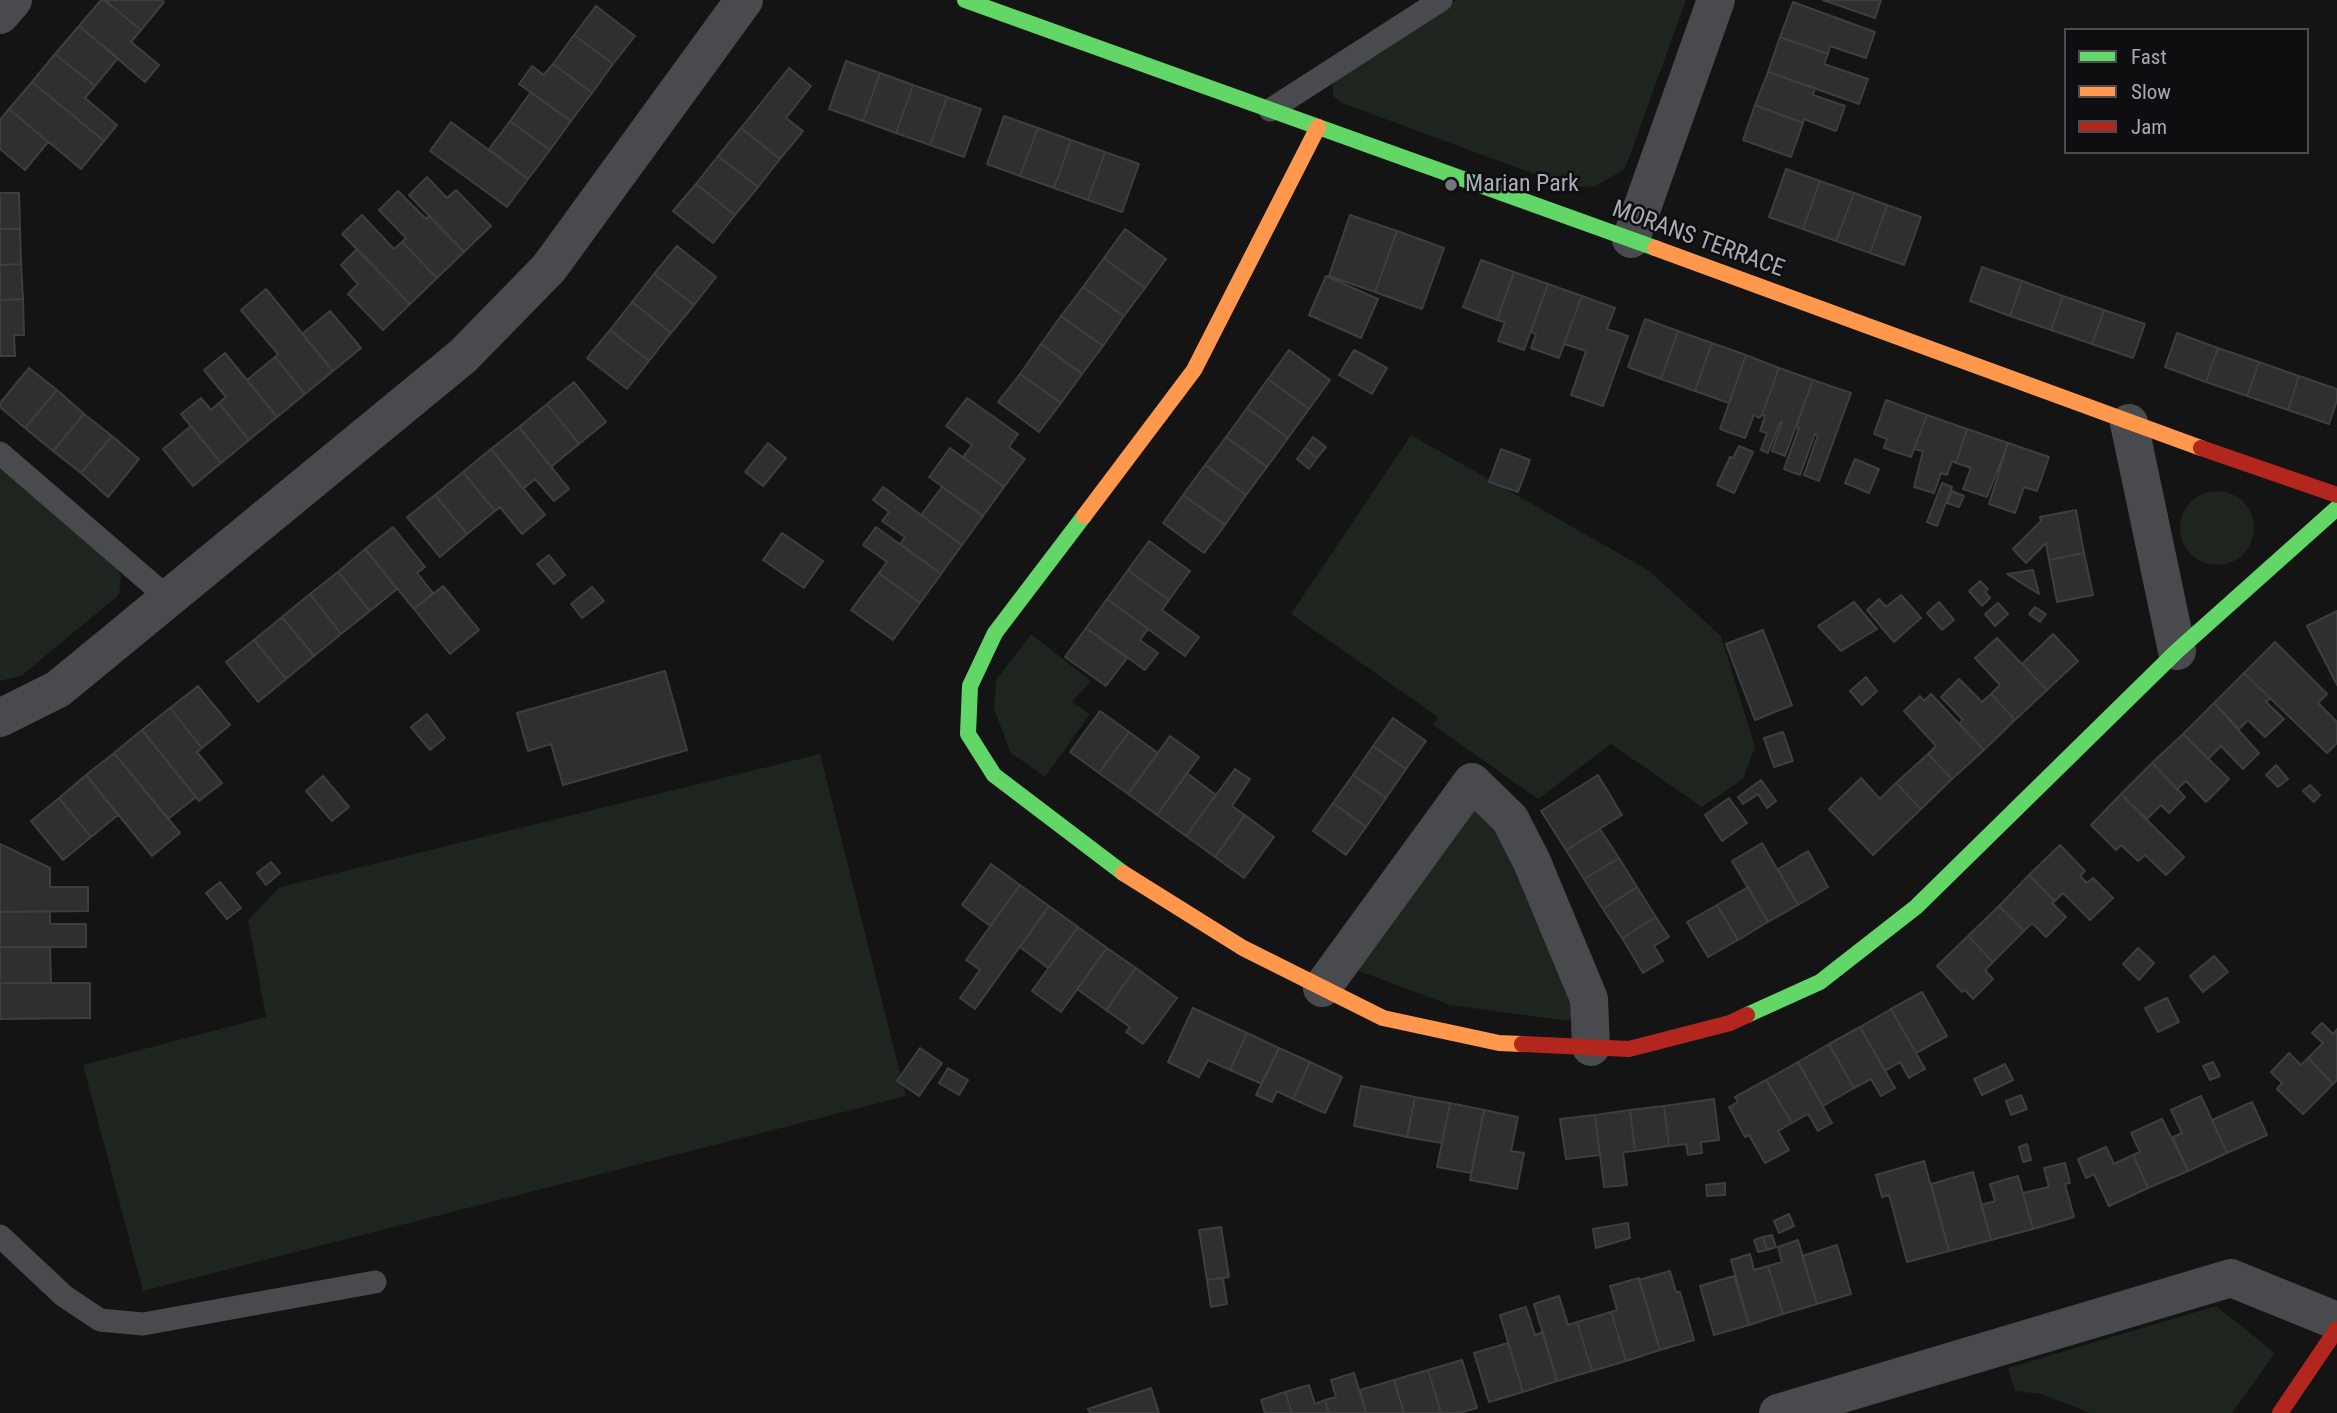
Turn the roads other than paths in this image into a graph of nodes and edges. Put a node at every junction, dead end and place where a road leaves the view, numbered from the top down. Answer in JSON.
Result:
{"nodes":[{"id":1,"x":13,"y":0,"type":"edge"},
{"id":2,"x":744,"y":0,"type":"edge"},
{"id":3,"x":965,"y":0,"type":"edge"},
{"id":4,"x":1441,"y":0,"type":"edge"},
{"id":5,"x":1716,"y":0,"type":"edge"},
{"id":6,"x":0,"y":15,"type":"edge"},
{"id":7,"x":1270,"y":110,"type":"junction"},
{"id":8,"x":1318,"y":127,"type":"junction"},
{"id":9,"x":1631,"y":239,"type":"junction"},
{"id":10,"x":2129,"y":423,"type":"junction"},
{"id":11,"x":0,"y":453,"type":"edge"},
{"id":12,"x":2337,"y":495,"type":"edge"},
{"id":13,"x":2337,"y":508,"type":"edge"},
{"id":14,"x":168,"y":598,"type":"junction"},
{"id":15,"x":2177,"y":651,"type":"junction"},
{"id":16,"x":0,"y":718,"type":"edge"},
{"id":17,"x":1322,"y":988,"type":"junction"},
{"id":18,"x":1591,"y":1047,"type":"junction"},
{"id":19,"x":0,"y":1236,"type":"edge"},
{"id":20,"x":375,"y":1282,"type":"dead end"},
{"id":21,"x":2337,"y":1321,"type":"edge"},
{"id":22,"x":2337,"y":1329,"type":"edge"},
{"id":23,"x":1778,"y":1413,"type":"edge"},
{"id":24,"x":2280,"y":1413,"type":"edge"}],
"edges":[{"from":1,"to":6,"type":"street"},
{"from":2,"to":14,"type":"street"},
{"from":3,"to":7,"type":"street","name":"MORANS TERRACE"},
{"from":4,"to":7,"type":"lane"},
{"from":5,"to":9,"type":"street"},
{"from":7,"to":8,"type":"street","name":"MORANS TERRACE"},
{"from":8,"to":9,"type":"street","name":"MORANS TERRACE"},
{"from":8,"to":17,"type":"street"},
{"from":9,"to":10,"type":"street","name":"MORANS TERRACE"},
{"from":10,"to":12,"type":"street","name":"MORANS TERRACE"},
{"from":10,"to":15,"type":"street"},
{"from":11,"to":14,"type":"lane"},
{"from":13,"to":15,"type":"street"},
{"from":14,"to":16,"type":"street"},
{"from":15,"to":18,"type":"street"},
{"from":17,"to":18,"type":"street"},
{"from":17,"to":18,"type":"street"},
{"from":19,"to":20,"type":"lane"},
{"from":21,"to":23,"type":"street"},
{"from":22,"to":24,"type":"street"}]}
